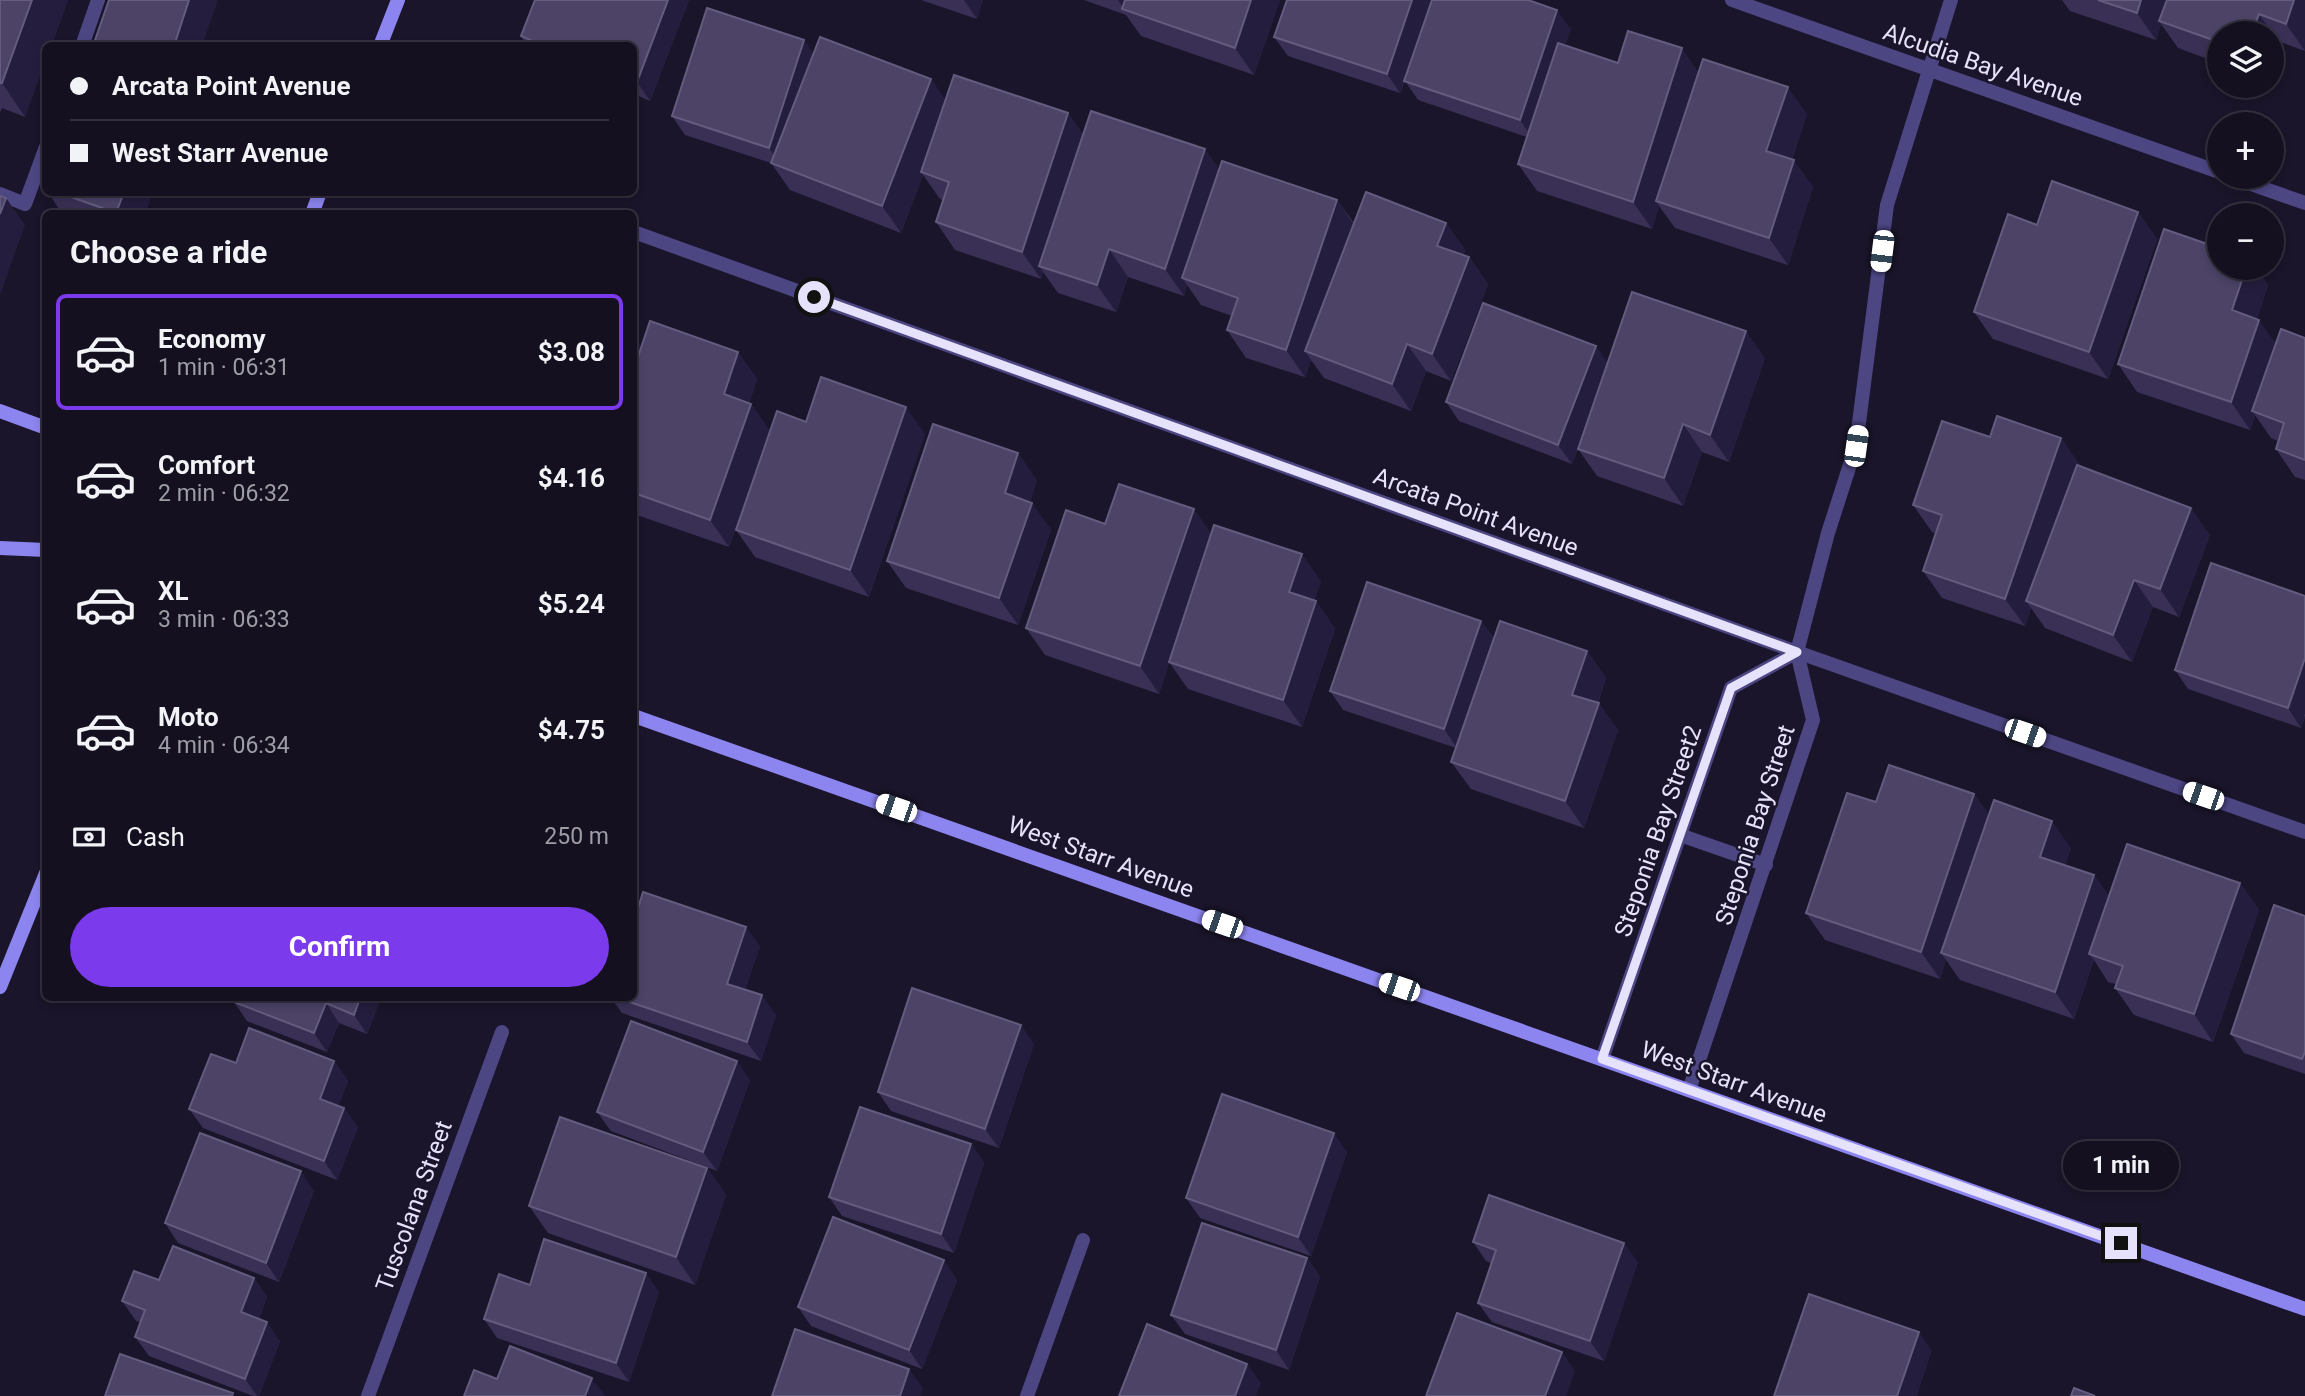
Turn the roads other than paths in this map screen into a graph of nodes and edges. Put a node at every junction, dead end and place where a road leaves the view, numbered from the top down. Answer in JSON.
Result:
{"nodes":[{"id":1,"x":98,"y":0,"type":"edge"},
{"id":2,"x":398,"y":0,"type":"edge"},
{"id":3,"x":1732,"y":0,"type":"edge"},
{"id":4,"x":1951,"y":0,"type":"edge"},
{"id":5,"x":83,"y":42,"type":"edge"},
{"id":6,"x":382,"y":42,"type":"edge"},
{"id":7,"x":1927,"y":69,"type":"junction"},
{"id":8,"x":42,"y":158,"type":"edge"},
{"id":9,"x":2207,"y":168,"type":"edge"},
{"id":10,"x":2265,"y":189,"type":"edge"},
{"id":11,"x":0,"y":194,"type":"edge"},
{"id":12,"x":2305,"y":203,"type":"edge"},
{"id":13,"x":637,"y":233,"type":"edge"},
{"id":14,"x":0,"y":411,"type":"edge"},
{"id":15,"x":42,"y":427,"type":"edge"},
{"id":16,"x":0,"y":548,"type":"edge"},
{"id":17,"x":42,"y":550,"type":"edge"},
{"id":18,"x":1797,"y":652,"type":"junction"},
{"id":19,"x":637,"y":717,"type":"edge"},
{"id":20,"x":2305,"y":832,"type":"edge"},
{"id":21,"x":1680,"y":835,"type":"junction"},
{"id":22,"x":1766,"y":865,"type":"junction"},
{"id":23,"x":42,"y":883,"type":"edge"},
{"id":24,"x":0,"y":987,"type":"edge"},
{"id":25,"x":502,"y":1032,"type":"dead end"},
{"id":26,"x":1602,"y":1059,"type":"junction"},
{"id":27,"x":1689,"y":1090,"type":"junction"},
{"id":28,"x":1083,"y":1240,"type":"dead end"},
{"id":29,"x":2305,"y":1309,"type":"edge"},
{"id":30,"x":368,"y":1396,"type":"edge"},
{"id":31,"x":1027,"y":1396,"type":"edge"}],
"edges":[{"from":1,"to":5,"type":"street"},
{"from":2,"to":6,"type":"main road"},
{"from":3,"to":7,"type":"street","name":"Alcudia Bay Avenue"},
{"from":4,"to":7,"type":"street","name":"Steponia Bay Street"},
{"from":7,"to":9,"type":"street","name":"Alcudia Bay Avenue"},
{"from":7,"to":18,"type":"street","name":"Steponia Bay Street"},
{"from":8,"to":11,"type":"street"},
{"from":10,"to":12,"type":"street"},
{"from":13,"to":18,"type":"street","name":"Arcata Point Avenue"},
{"from":14,"to":15,"type":"main road"},
{"from":16,"to":17,"type":"main road"},
{"from":18,"to":20,"type":"street","name":"Arcata Point Avenue"},
{"from":18,"to":21,"type":"street","name":"Steponia Bay Street2"},
{"from":18,"to":22,"type":"street","name":"Steponia Bay Street"},
{"from":19,"to":26,"type":"main road","name":"West Starr Avenue"},
{"from":21,"to":22,"type":"street"},
{"from":21,"to":26,"type":"street","name":"Steponia Bay Street2"},
{"from":22,"to":27,"type":"street","name":"Steponia Bay Street"},
{"from":23,"to":24,"type":"main road"},
{"from":25,"to":30,"type":"street","name":"Tuscolana Street"},
{"from":26,"to":27,"type":"main road","name":"West Starr Avenue"},
{"from":27,"to":29,"type":"main road","name":"West Starr Avenue"},
{"from":28,"to":31,"type":"street"}]}
